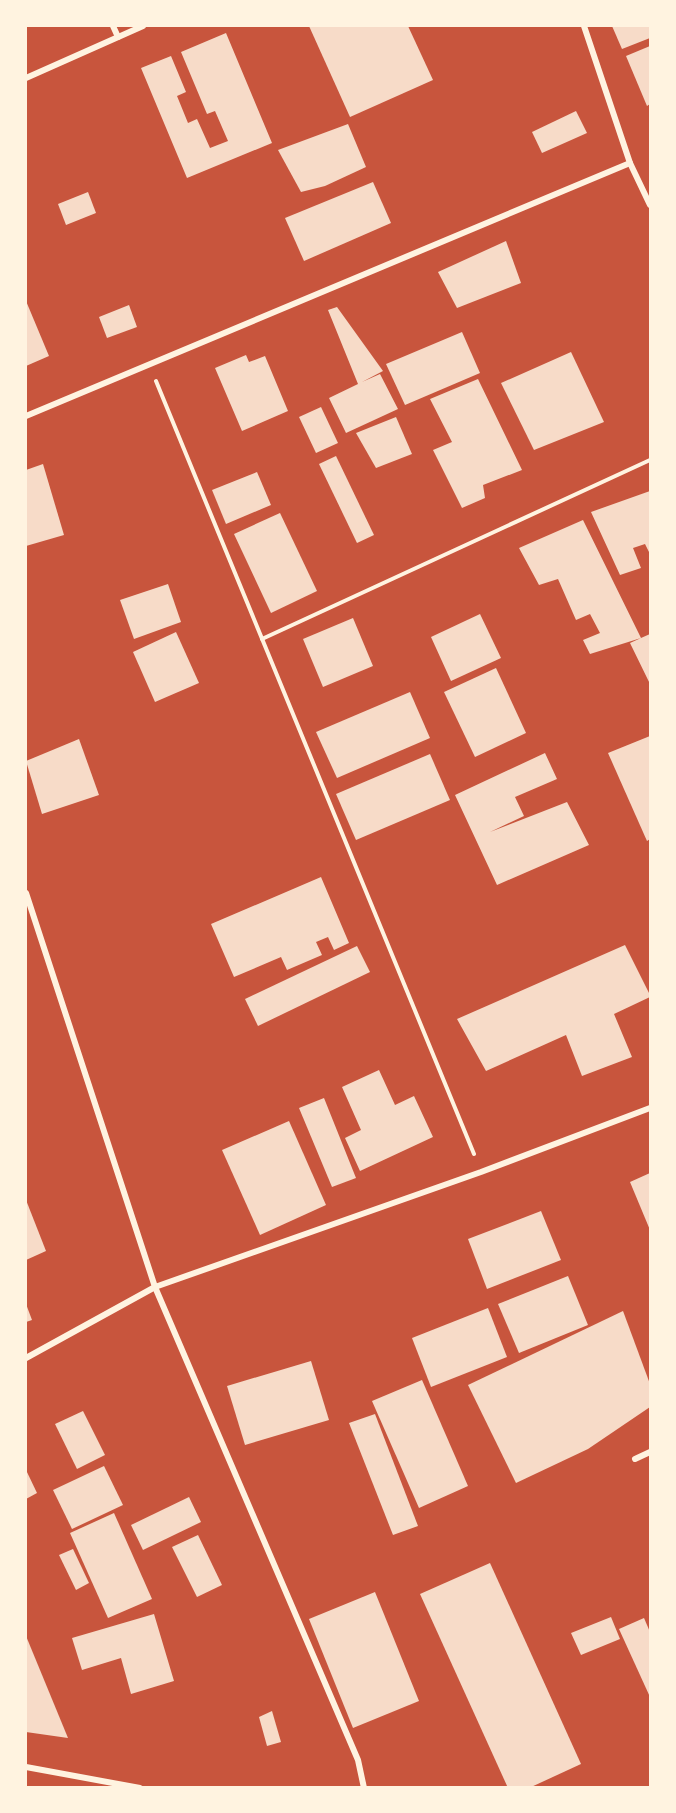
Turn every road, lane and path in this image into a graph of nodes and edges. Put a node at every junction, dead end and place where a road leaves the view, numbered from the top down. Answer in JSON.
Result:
{"nodes":[{"id":1,"x":112,"y":26,"type":"edge"},
{"id":2,"x":143,"y":26,"type":"edge"},
{"id":3,"x":584,"y":26,"type":"edge"},
{"id":4,"x":118,"y":37,"type":"junction"},
{"id":5,"x":26,"y":78,"type":"edge"},
{"id":6,"x":630,"y":163,"type":"junction"},
{"id":7,"x":651,"y":205,"type":"edge"},
{"id":8,"x":149,"y":364,"type":"junction"},
{"id":9,"x":26,"y":416,"type":"edge"},
{"id":10,"x":651,"y":460,"type":"edge"},
{"id":11,"x":262,"y":639,"type":"junction"},
{"id":12,"x":26,"y":893,"type":"edge"},
{"id":13,"x":651,"y":1108,"type":"edge"},
{"id":14,"x":481,"y":1172,"type":"junction"},
{"id":15,"x":155,"y":1287,"type":"junction"},
{"id":16,"x":26,"y":1358,"type":"edge"},
{"id":17,"x":651,"y":1452,"type":"edge"},
{"id":18,"x":635,"y":1459,"type":"dead end"},
{"id":19,"x":26,"y":1767,"type":"edge"},
{"id":20,"x":140,"y":1788,"type":"edge"},
{"id":21,"x":364,"y":1788,"type":"edge"}],
"edges":[{"from":1,"to":4,"type":"street"},
{"from":2,"to":4,"type":"street"},
{"from":3,"to":6,"type":"street"},
{"from":4,"to":5,"type":"street"},
{"from":6,"to":7,"type":"street"},
{"from":6,"to":8,"type":"street"},
{"from":8,"to":9,"type":"street"},
{"from":8,"to":11,"type":"path"},
{"from":10,"to":11,"type":"path"},
{"from":11,"to":14,"type":"path"},
{"from":12,"to":15,"type":"street"},
{"from":13,"to":14,"type":"street"},
{"from":14,"to":15,"type":"street"},
{"from":15,"to":16,"type":"street"},
{"from":15,"to":21,"type":"street"},
{"from":17,"to":18,"type":"street"},
{"from":19,"to":20,"type":"street"}]}
